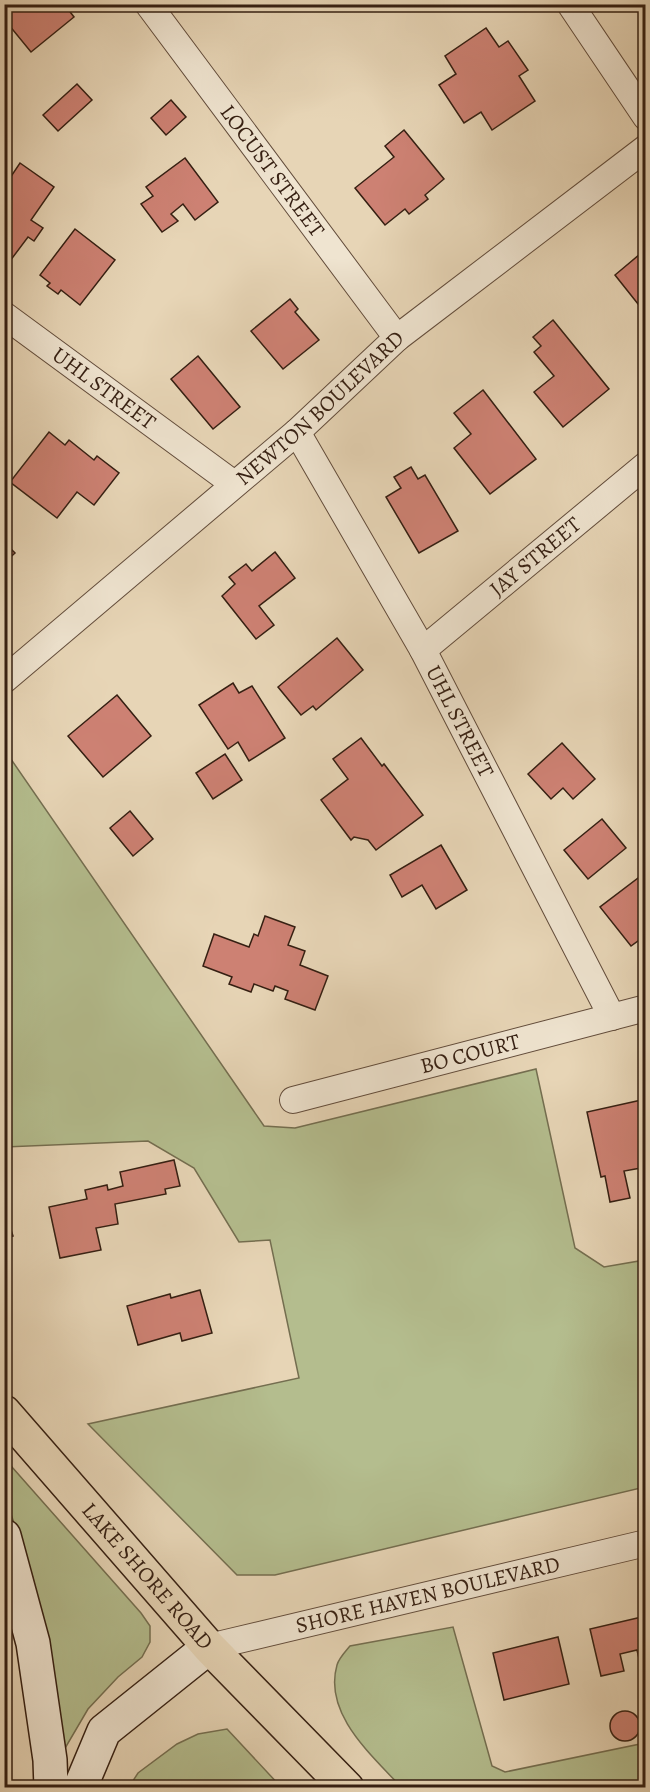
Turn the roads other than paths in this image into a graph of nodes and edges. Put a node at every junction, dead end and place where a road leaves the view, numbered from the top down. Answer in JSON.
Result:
{"nodes":[{"id":1,"x":148,"y":4,"type":"edge"},
{"id":2,"x":570,"y":4,"type":"edge"},
{"id":3,"x":645,"y":117,"type":"edge"},
{"id":4,"x":645,"y":148,"type":"edge"},
{"id":5,"x":4,"y":315,"type":"edge"},
{"id":6,"x":397,"y":338,"type":"junction"},
{"id":7,"x":297,"y":432,"type":"junction"},
{"id":8,"x":645,"y":465,"type":"edge"},
{"id":9,"x":234,"y":484,"type":"junction"},
{"id":10,"x":423,"y":650,"type":"junction"},
{"id":11,"x":4,"y":680,"type":"edge"},
{"id":12,"x":645,"y":1008,"type":"edge"},
{"id":13,"x":612,"y":1017,"type":"junction"},
{"id":14,"x":293,"y":1100,"type":"dead end"},
{"id":15,"x":4,"y":1412,"type":"edge"},
{"id":16,"x":4,"y":1536,"type":"edge"},
{"id":17,"x":645,"y":1543,"type":"edge"},
{"id":18,"x":209,"y":1647,"type":"junction"},
{"id":19,"x":51,"y":1788,"type":"edge"},
{"id":20,"x":80,"y":1788,"type":"edge"},
{"id":21,"x":347,"y":1788,"type":"edge"}],
"edges":[{"from":1,"to":6,"type":"street","name":"LOCUST STREET"},
{"from":2,"to":3,"type":"street"},
{"from":4,"to":6,"type":"street","name":"NEWTON BOULEVARD"},
{"from":5,"to":9,"type":"street","name":"UHL STREET"},
{"from":6,"to":7,"type":"street","name":"NEWTON BOULEVARD"},
{"from":7,"to":9,"type":"street","name":"NEWTON BOULEVARD"},
{"from":7,"to":10,"type":"street","name":"UHL STREET"},
{"from":8,"to":10,"type":"street","name":"JAY STREET"},
{"from":9,"to":11,"type":"street","name":"NEWTON BOULEVARD"},
{"from":10,"to":13,"type":"street","name":"UHL STREET"},
{"from":12,"to":13,"type":"street","name":"BO COURT"},
{"from":13,"to":14,"type":"street","name":"BO COURT"},
{"from":15,"to":18,"type":"main road","name":"LAKE SHORE ROAD"},
{"from":16,"to":19,"type":"main road"},
{"from":17,"to":18,"type":"street","name":"SHORE HAVEN BOULEVARD"},
{"from":18,"to":20,"type":"main road","name":"LAKE SHORE ROAD"},
{"from":18,"to":21,"type":"main road"}]}
